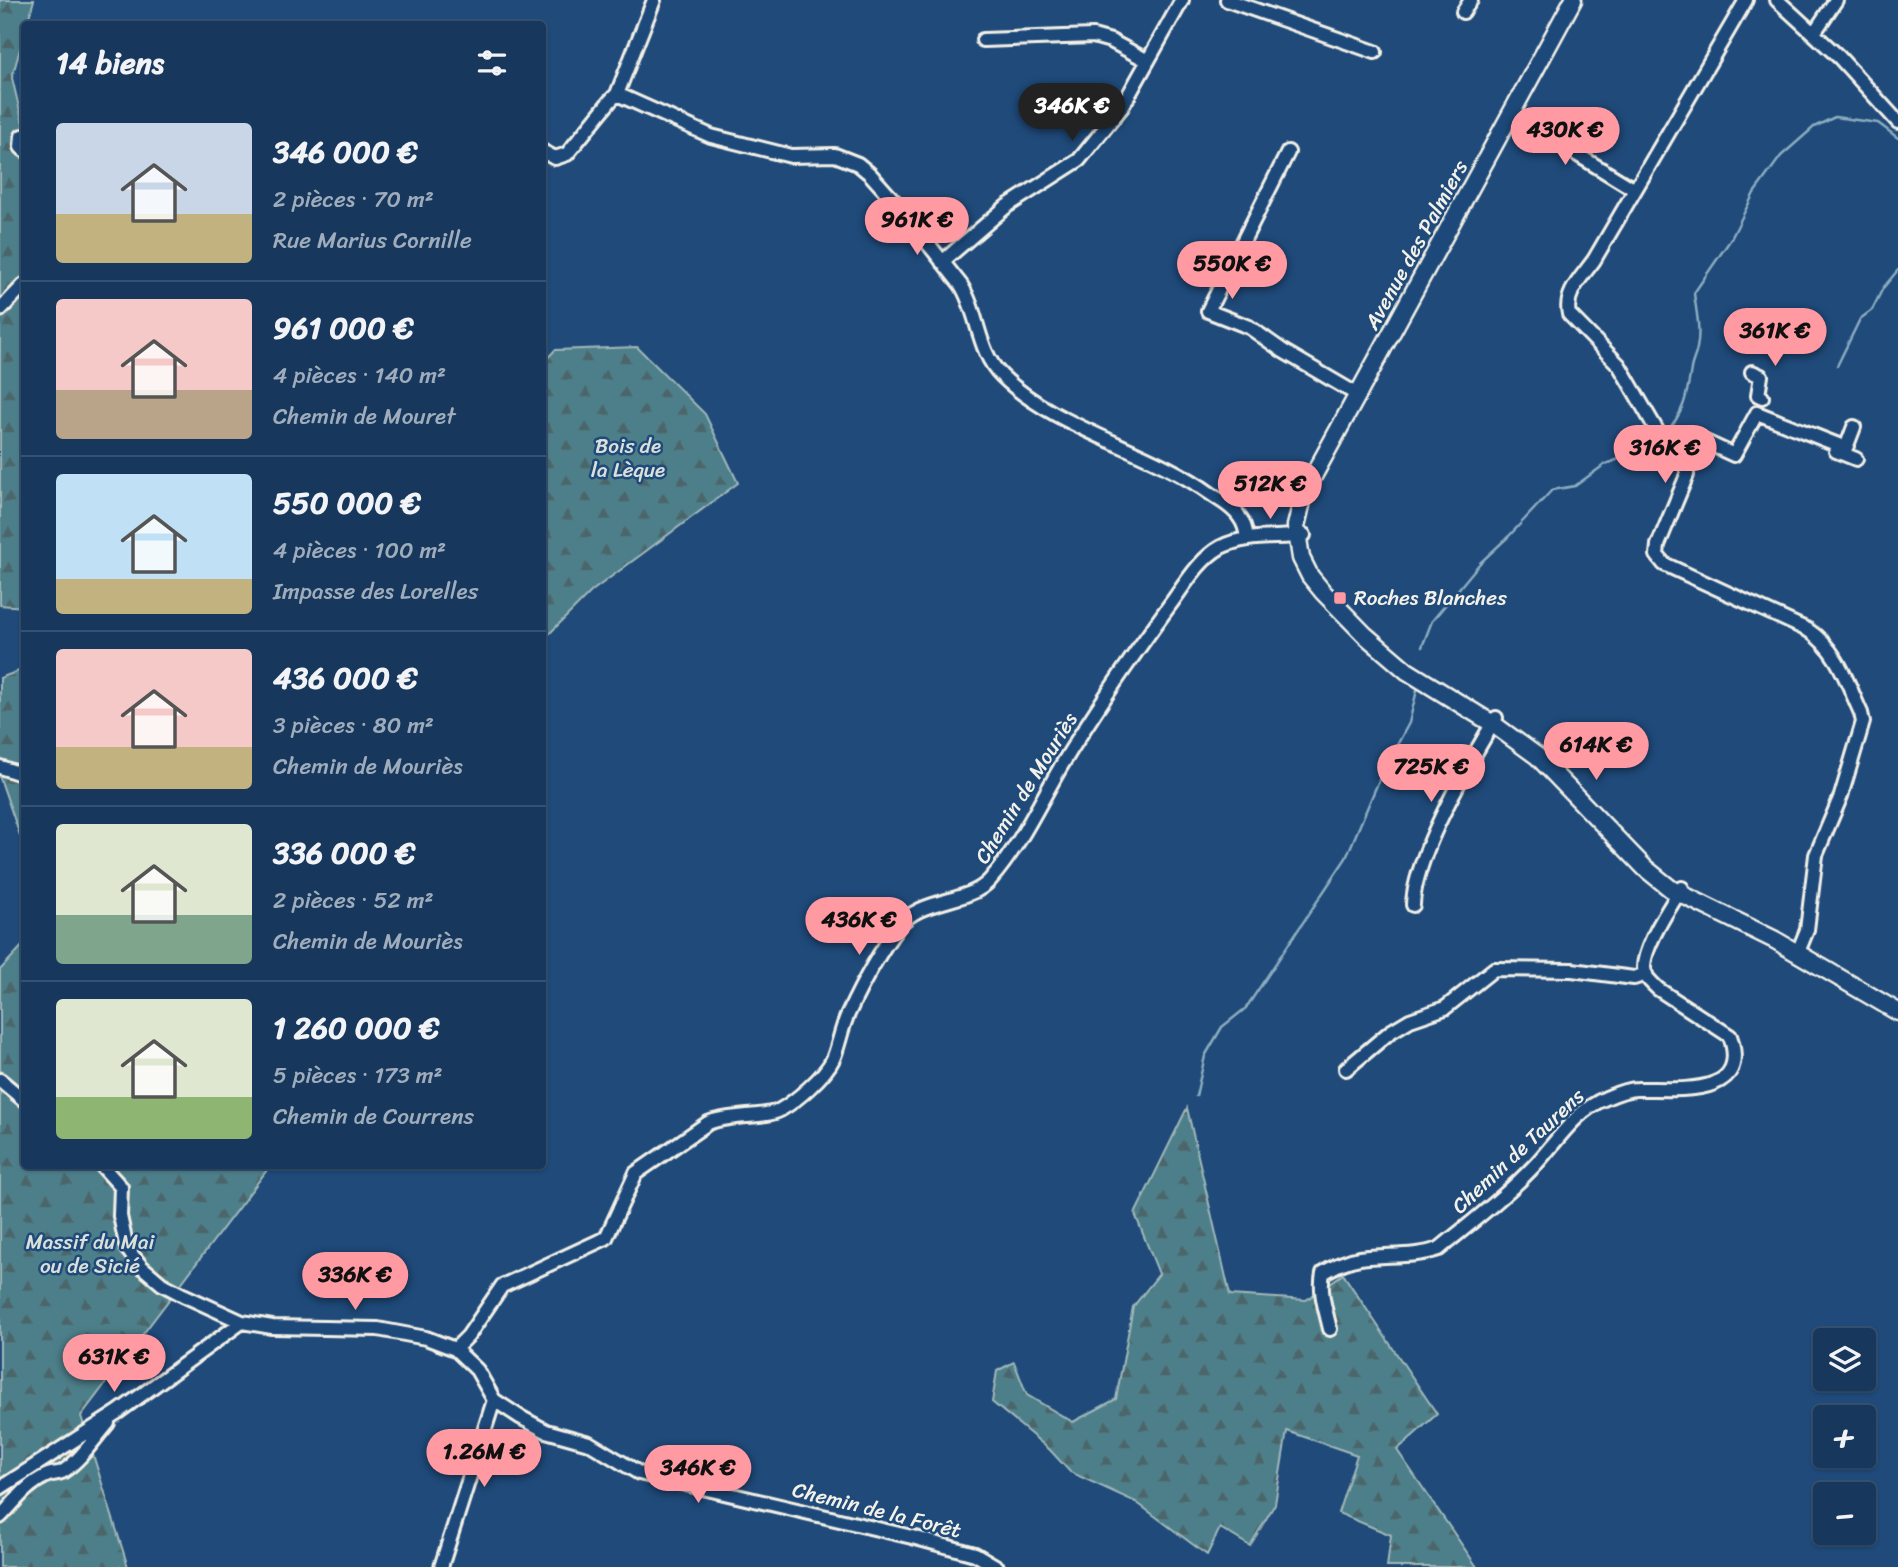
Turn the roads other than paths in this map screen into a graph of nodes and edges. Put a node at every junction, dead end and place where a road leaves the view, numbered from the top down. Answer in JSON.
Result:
{"nodes":[{"id":1,"x":654,"y":0,"type":"edge"},
{"id":2,"x":1182,"y":0,"type":"edge"},
{"id":3,"x":1227,"y":0,"type":"edge"},
{"id":4,"x":1471,"y":0,"type":"edge"},
{"id":5,"x":1573,"y":0,"type":"edge"},
{"id":6,"x":1746,"y":0,"type":"edge"},
{"id":7,"x":1777,"y":0,"type":"edge"},
{"id":8,"x":1836,"y":0,"type":"edge"},
{"id":9,"x":1463,"y":12,"type":"dead end"},
{"id":10,"x":1814,"y":33,"type":"junction"},
{"id":11,"x":983,"y":40,"type":"dead end"},
{"id":12,"x":1375,"y":52,"type":"dead end"},
{"id":13,"x":1148,"y":61,"type":"junction"},
{"id":14,"x":618,"y":94,"type":"junction"},
{"id":15,"x":1508,"y":120,"type":"junction"},
{"id":16,"x":1898,"y":122,"type":"edge"},
{"id":17,"x":1289,"y":152,"type":"dead end"},
{"id":18,"x":546,"y":153,"type":"edge"},
{"id":19,"x":1635,"y":190,"type":"junction"},
{"id":20,"x":942,"y":262,"type":"junction"},
{"id":21,"x":21,"y":288,"type":"edge"},
{"id":22,"x":0,"y":310,"type":"edge"},
{"id":23,"x":1752,"y":372,"type":"dead end"},
{"id":24,"x":1357,"y":395,"type":"junction"},
{"id":25,"x":1757,"y":413,"type":"junction"},
{"id":26,"x":1854,"y":427,"type":"dead end"},
{"id":27,"x":1801,"y":430,"type":"junction"},
{"id":28,"x":1856,"y":459,"type":"dead end"},
{"id":29,"x":1687,"y":465,"type":"junction"},
{"id":30,"x":1300,"y":535,"type":"junction"},
{"id":31,"x":1247,"y":538,"type":"junction"},
{"id":32,"x":1495,"y":721,"type":"junction"},
{"id":33,"x":0,"y":767,"type":"edge"},
{"id":34,"x":21,"y":774,"type":"edge"},
{"id":35,"x":1680,"y":891,"type":"junction"},
{"id":36,"x":1413,"y":905,"type":"dead end"},
{"id":37,"x":1800,"y":949,"type":"junction"},
{"id":38,"x":1646,"y":974,"type":"junction"},
{"id":39,"x":1898,"y":1003,"type":"edge"},
{"id":40,"x":1898,"y":1012,"type":"edge"},
{"id":41,"x":1346,"y":1069,"type":"dead end"},
{"id":42,"x":0,"y":1080,"type":"edge"},
{"id":43,"x":21,"y":1098,"type":"edge"},
{"id":44,"x":105,"y":1169,"type":"edge"},
{"id":45,"x":242,"y":1322,"type":"junction"},
{"id":46,"x":1330,"y":1329,"type":"dead end"},
{"id":47,"x":455,"y":1349,"type":"junction"},
{"id":48,"x":495,"y":1400,"type":"junction"},
{"id":49,"x":118,"y":1412,"type":"junction"},
{"id":50,"x":0,"y":1488,"type":"edge"},
{"id":51,"x":0,"y":1517,"type":"edge"},
{"id":52,"x":441,"y":1567,"type":"edge"},
{"id":53,"x":997,"y":1567,"type":"edge"}],
"edges":[{"from":1,"to":14,"type":"street"},
{"from":2,"to":13,"type":"street"},
{"from":3,"to":12,"type":"street"},
{"from":4,"to":9,"type":"street"},
{"from":5,"to":15,"type":"main road","name":"Avenue des Palmiers"},
{"from":6,"to":19,"type":"street"},
{"from":7,"to":10,"type":"street"},
{"from":8,"to":10,"type":"street"},
{"from":10,"to":16,"type":"street"},
{"from":11,"to":13,"type":"street"},
{"from":13,"to":20,"type":"street"},
{"from":14,"to":18,"type":"street"},
{"from":14,"to":20,"type":"street"},
{"from":15,"to":19,"type":"street"},
{"from":15,"to":24,"type":"main road","name":"Avenue des Palmiers"},
{"from":17,"to":24,"type":"street"},
{"from":19,"to":29,"type":"street"},
{"from":20,"to":31,"type":"street"},
{"from":21,"to":22,"type":"street"},
{"from":23,"to":25,"type":"street"},
{"from":24,"to":30,"type":"main road","name":"Avenue des Palmiers"},
{"from":25,"to":27,"type":"street"},
{"from":25,"to":29,"type":"street"},
{"from":26,"to":27,"type":"street"},
{"from":27,"to":28,"type":"street"},
{"from":29,"to":37,"type":"street"},
{"from":30,"to":31,"type":"street","name":"Chemin de Mouriès"},
{"from":30,"to":32,"type":"main road"},
{"from":31,"to":47,"type":"street","name":"Chemin de Mouriès"},
{"from":32,"to":35,"type":"main road"},
{"from":32,"to":36,"type":"street"},
{"from":33,"to":34,"type":"street"},
{"from":35,"to":37,"type":"main road"},
{"from":35,"to":38,"type":"street"},
{"from":37,"to":39,"type":"main road"},
{"from":37,"to":40,"type":"main road"},
{"from":38,"to":41,"type":"street"},
{"from":38,"to":46,"type":"street","name":"Chemin de Taurens"},
{"from":42,"to":43,"type":"street"},
{"from":44,"to":45,"type":"street"},
{"from":45,"to":47,"type":"street"},
{"from":45,"to":49,"type":"street"},
{"from":47,"to":48,"type":"street","name":"Chemin de la Forêt"},
{"from":48,"to":52,"type":"street"},
{"from":48,"to":53,"type":"street","name":"Chemin de la Forêt"},
{"from":49,"to":50,"type":"street"},
{"from":49,"to":51,"type":"street"}]}
